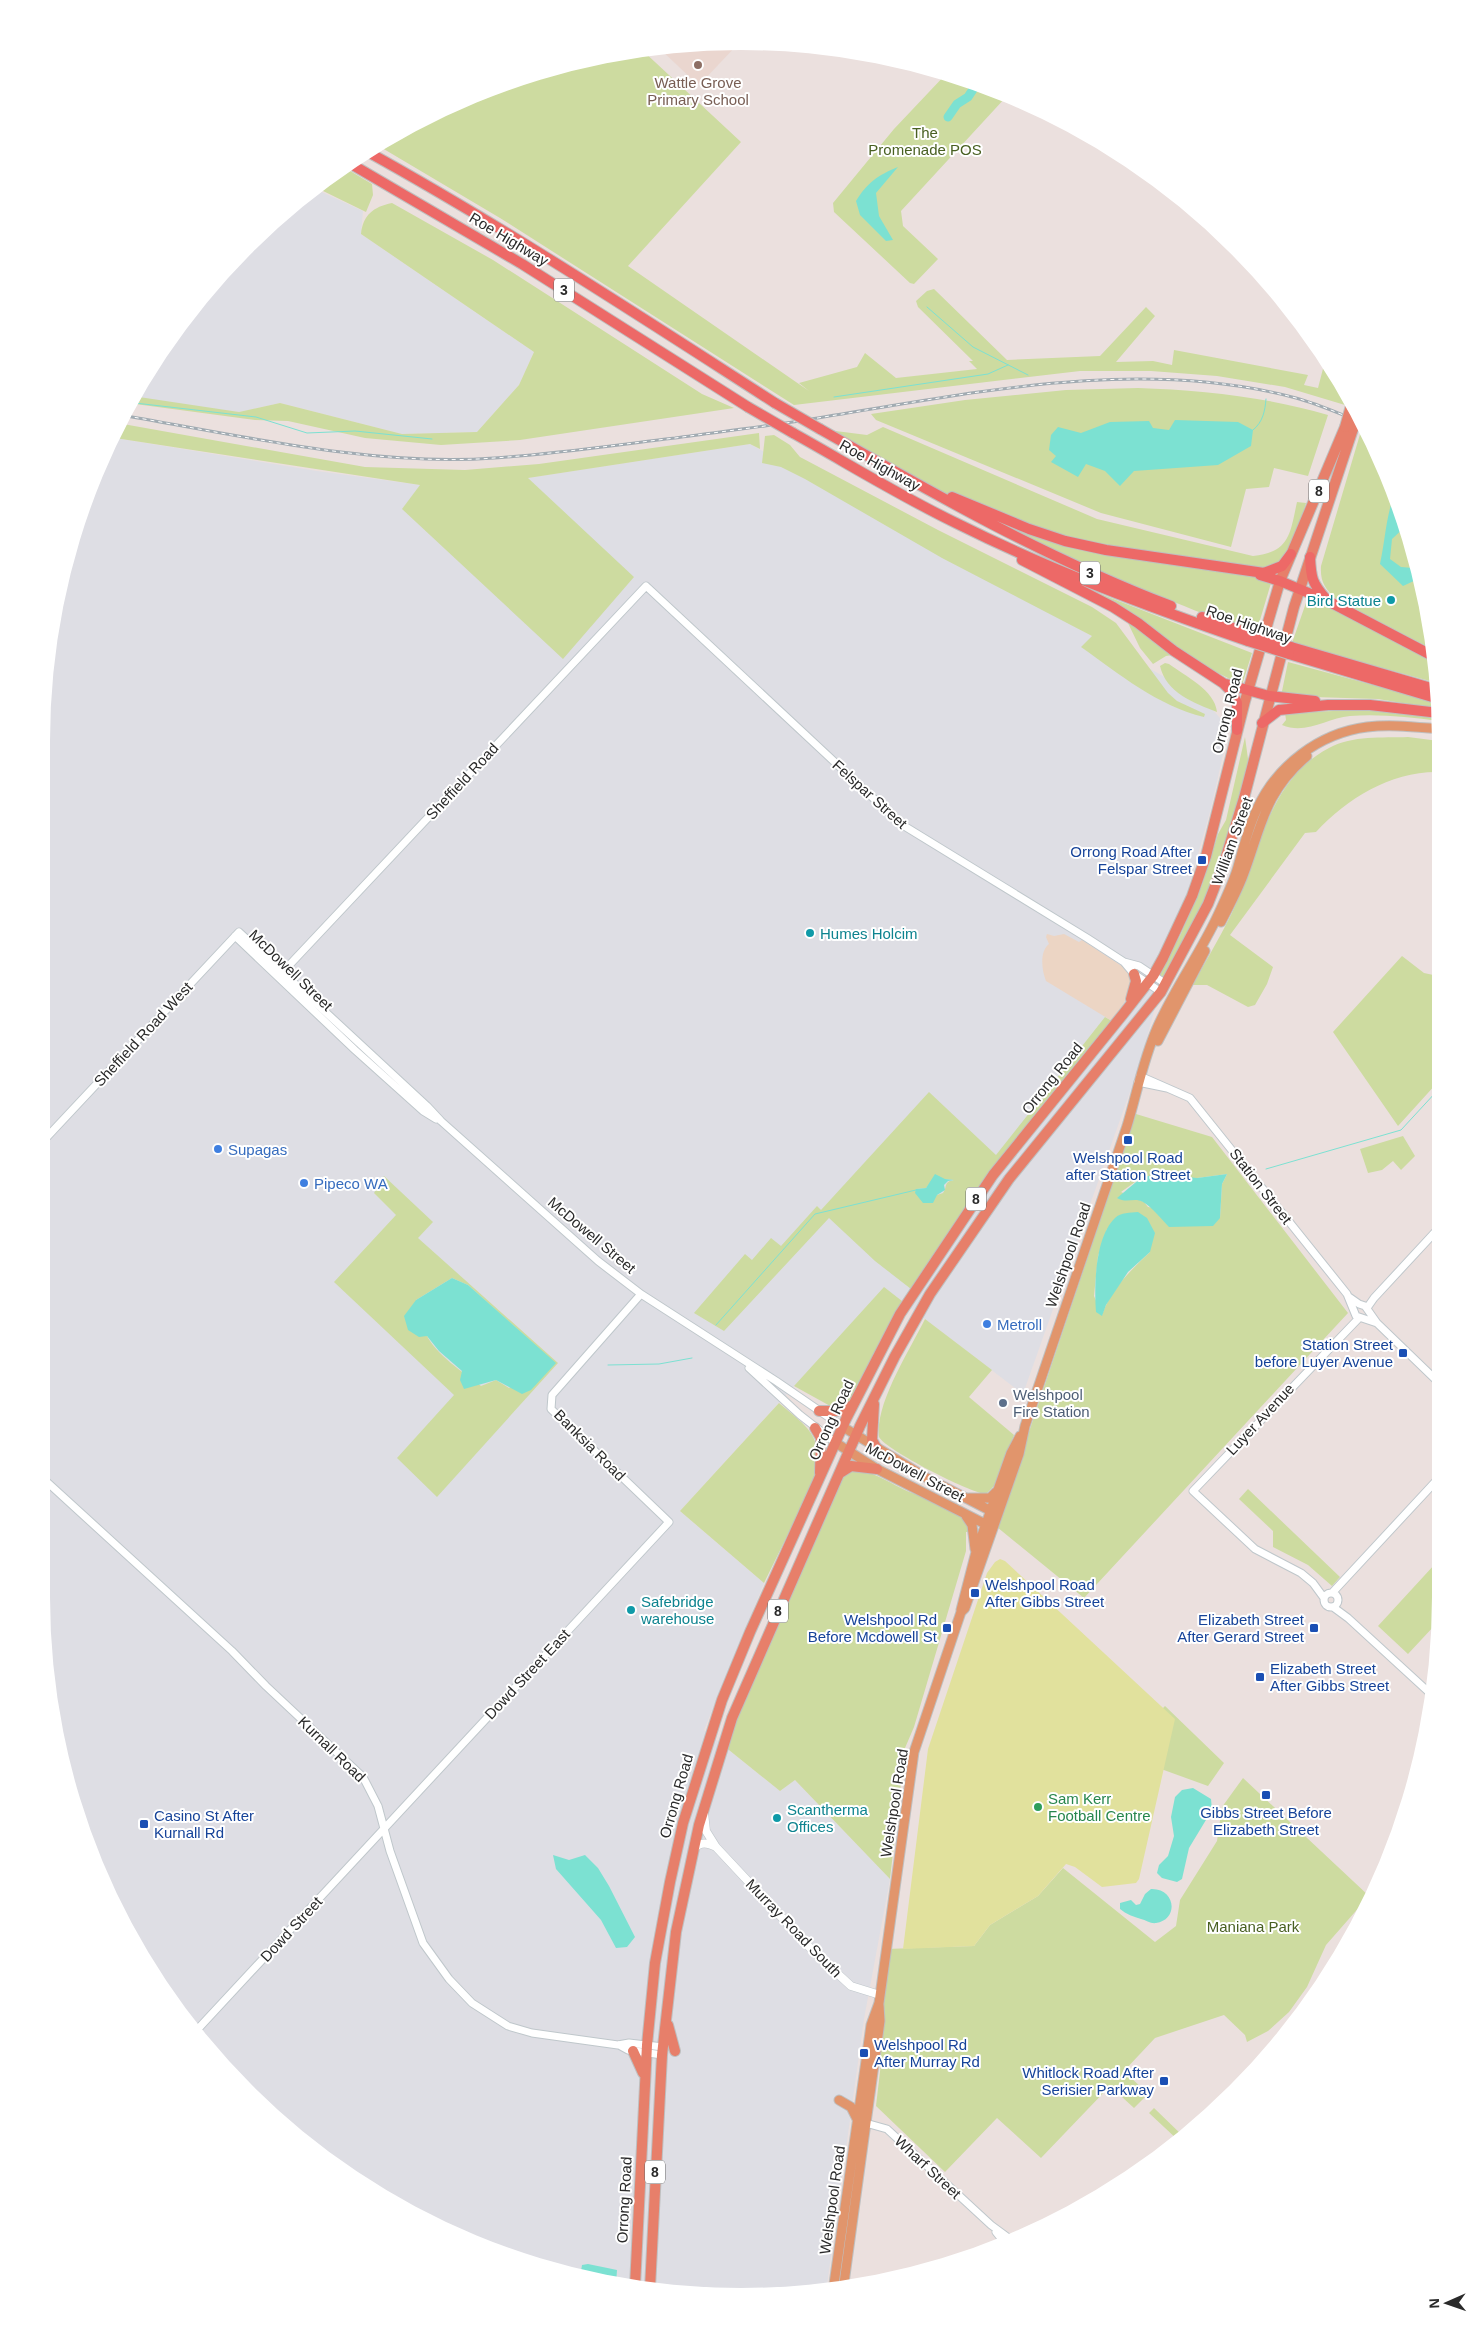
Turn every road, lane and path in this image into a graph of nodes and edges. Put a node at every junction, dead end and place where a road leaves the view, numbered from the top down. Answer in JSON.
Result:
{"nodes":[{"id":1,"x":374,"y":156,"type":"edge"},
{"id":2,"x":356,"y":167,"type":"edge"},
{"id":3,"x":1350,"y":416,"type":"edge"},
{"id":4,"x":1353,"y":421,"type":"edge"},
{"id":5,"x":1349,"y":428,"type":"junction"},
{"id":6,"x":910,"y":480,"type":"junction"},
{"id":7,"x":955,"y":523,"type":"junction"},
{"id":8,"x":1291,"y":554,"type":"junction"},
{"id":9,"x":1310,"y":557,"type":"junction"},
{"id":10,"x":1230,"y":566,"type":"junction"},
{"id":11,"x":1280,"y":581,"type":"junction"},
{"id":12,"x":646,"y":586,"type":"joint"},
{"id":13,"x":1300,"y":589,"type":"junction"},
{"id":14,"x":1328,"y":601,"type":"junction"},
{"id":15,"x":1249,"y":637,"type":"junction"},
{"id":16,"x":1426,"y":651,"type":"edge"},
{"id":17,"x":1286,"y":653,"type":"junction"},
{"id":18,"x":1223,"y":682,"type":"junction"},
{"id":19,"x":1430,"y":688,"type":"edge"},
{"id":20,"x":1248,"y":691,"type":"junction"},
{"id":21,"x":1269,"y":696,"type":"junction"},
{"id":22,"x":1431,"y":697,"type":"edge"},
{"id":23,"x":1328,"y":705,"type":"junction"},
{"id":24,"x":1431,"y":712,"type":"edge"},
{"id":25,"x":1262,"y":724,"type":"junction"},
{"id":26,"x":1432,"y":729,"type":"edge"},
{"id":27,"x":1237,"y":730,"type":"junction"},
{"id":28,"x":1432,"y":734,"type":"edge"},
{"id":29,"x":237,"y":934,"type":"joint"},
{"id":30,"x":1124,"y":962,"type":"junction"},
{"id":31,"x":281,"y":974,"type":"junction"},
{"id":32,"x":1134,"y":974,"type":"junction"},
{"id":33,"x":1151,"y":979,"type":"junction"},
{"id":34,"x":1164,"y":988,"type":"junction"},
{"id":35,"x":1124,"y":1013,"type":"junction"},
{"id":36,"x":1142,"y":1080,"type":"junction"},
{"id":37,"x":50,"y":1134,"type":"edge"},
{"id":38,"x":1432,"y":1235,"type":"edge"},
{"id":39,"x":641,"y":1294,"type":"junction"},
{"id":40,"x":1361,"y":1311,"type":"junction"},
{"id":41,"x":736,"y":1356,"type":"junction"},
{"id":42,"x":1432,"y":1376,"type":"edge"},
{"id":43,"x":875,"y":1395,"type":"junction"},
{"id":44,"x":854,"y":1404,"type":"junction"},
{"id":45,"x":819,"y":1411,"type":"junction"},
{"id":46,"x":1025,"y":1426,"type":"junction"},
{"id":47,"x":843,"y":1427,"type":"junction"},
{"id":48,"x":815,"y":1428,"type":"junction"},
{"id":49,"x":856,"y":1436,"type":"junction"},
{"id":50,"x":836,"y":1443,"type":"junction"},
{"id":51,"x":877,"y":1449,"type":"junction"},
{"id":52,"x":849,"y":1452,"type":"junction"},
{"id":53,"x":877,"y":1469,"type":"junction"},
{"id":54,"x":840,"y":1473,"type":"junction"},
{"id":55,"x":819,"y":1482,"type":"junction"},
{"id":56,"x":50,"y":1485,"type":"edge"},
{"id":57,"x":1432,"y":1485,"type":"edge"},
{"id":58,"x":997,"y":1491,"type":"junction"},
{"id":59,"x":964,"y":1498,"type":"junction"},
{"id":60,"x":994,"y":1512,"type":"junction"},
{"id":61,"x":966,"y":1516,"type":"junction"},
{"id":62,"x":669,"y":1522,"type":"joint"},
{"id":63,"x":989,"y":1526,"type":"junction"},
{"id":64,"x":976,"y":1552,"type":"junction"},
{"id":65,"x":1332,"y":1598,"type":"junction"},
{"id":66,"x":961,"y":1612,"type":"junction"},
{"id":67,"x":1426,"y":1689,"type":"edge"},
{"id":68,"x":704,"y":1809,"type":"junction"},
{"id":69,"x":385,"y":1826,"type":"junction"},
{"id":70,"x":716,"y":1847,"type":"junction"},
{"id":71,"x":693,"y":1851,"type":"junction"},
{"id":72,"x":879,"y":1999,"type":"junction"},
{"id":73,"x":666,"y":2014,"type":"junction"},
{"id":74,"x":200,"y":2026,"type":"edge"},
{"id":75,"x":618,"y":2045,"type":"junction"},
{"id":76,"x":646,"y":2049,"type":"junction"},
{"id":77,"x":633,"y":2051,"type":"junction"},
{"id":78,"x":662,"y":2051,"type":"junction"},
{"id":79,"x":675,"y":2051,"type":"dead end"},
{"id":80,"x":645,"y":2079,"type":"junction"},
{"id":81,"x":839,"y":2100,"type":"dead end"},
{"id":82,"x":862,"y":2122,"type":"junction"},
{"id":83,"x":991,"y":2225,"type":"junction"},
{"id":84,"x":1004,"y":2235,"type":"edge"},
{"id":85,"x":1000,"y":2237,"type":"edge"},
{"id":86,"x":635,"y":2280,"type":"edge"},
{"id":87,"x":844,"y":2280,"type":"edge"},
{"id":88,"x":834,"y":2281,"type":"edge"},
{"id":89,"x":650,"y":2282,"type":"edge"}],
"edges":[{"from":1,"to":6,"type":"highway","name":"Roe Highway","number":"3","bridge":true},
{"from":2,"to":7,"type":"highway","name":"Roe Highway","number":"3","bridge":true},
{"from":3,"to":5,"type":"highway","number":"8","bridge":true},
{"from":4,"to":5,"type":"highway","number":"8","bridge":true},
{"from":5,"to":8,"type":"highway","number":"8"},
{"from":5,"to":9,"type":"highway","number":"8"},
{"from":6,"to":10,"type":"highway"},
{"from":6,"to":15,"type":"highway","name":"Roe Highway","number":"3"},
{"from":7,"to":15,"type":"highway","name":"Roe Highway","number":"3"},
{"from":7,"to":18,"type":"highway"},
{"from":8,"to":10,"type":"highway"},
{"from":8,"to":11,"type":"highway","number":"8"},
{"from":9,"to":13,"type":"highway","number":"8"},
{"from":9,"to":14,"type":"highway"},
{"from":10,"to":11,"type":"highway"},
{"from":11,"to":13,"type":"highway"},
{"from":11,"to":20,"type":"highway","name":"Orrong Road","number":"8"},
{"from":12,"to":30,"type":"street","name":"Felspar Street"},
{"from":12,"to":31,"type":"street","name":"Sheffield Road"},
{"from":13,"to":14,"type":"highway"},
{"from":13,"to":17,"type":"highway","number":"8"},
{"from":14,"to":16,"type":"highway"},
{"from":15,"to":17,"type":"highway","name":"Roe Highway","number":"3","bridge":true},
{"from":17,"to":19,"type":"highway","name":"Roe Highway","number":"3"},
{"from":17,"to":21,"type":"highway","name":"Orrong Road","number":"8"},
{"from":17,"to":22,"type":"highway","name":"Roe Highway","number":"3"},
{"from":18,"to":20,"type":"highway"},
{"from":18,"to":27,"type":"highway"},
{"from":20,"to":21,"type":"highway"},
{"from":20,"to":27,"type":"highway","name":"Orrong Road","number":"8"},
{"from":21,"to":23,"type":"highway"},
{"from":21,"to":25,"type":"highway","name":"Orrong Road","number":"8"},
{"from":23,"to":24,"type":"highway"},
{"from":23,"to":25,"type":"highway"},
{"from":25,"to":34,"type":"highway","name":"Orrong Road","number":"8"},
{"from":26,"to":36,"type":"main road","name":"William Street"},
{"from":27,"to":33,"type":"highway","name":"Orrong Road","number":"8"},
{"from":28,"to":36,"type":"main road","name":"William Street"},
{"from":29,"to":31,"type":"street","name":"McDowell Street"},
{"from":29,"to":37,"type":"street","name":"Sheffield Road West"},
{"from":30,"to":32,"type":"street","name":"Felspar Street"},
{"from":30,"to":33,"type":"street","name":"Felspar Street"},
{"from":31,"to":39,"type":"street","name":"McDowell Street"},
{"from":32,"to":33,"type":"street","name":"Felspar Street"},
{"from":32,"to":35,"type":"highway"},
{"from":33,"to":34,"type":"street","name":"Felspar Street"},
{"from":33,"to":35,"type":"highway","name":"Orrong Road","number":"8"},
{"from":34,"to":43,"type":"highway","name":"Orrong Road","number":"8"},
{"from":35,"to":44,"type":"highway","name":"Orrong Road","number":"8"},
{"from":36,"to":40,"type":"street","name":"Station Street"},
{"from":36,"to":46,"type":"main road","name":"Welshpool Road"},
{"from":38,"to":40,"type":"street"},
{"from":39,"to":41,"type":"street","name":"McDowell Street"},
{"from":39,"to":62,"type":"street","name":"Banksia Road"},
{"from":40,"to":42,"type":"street","name":"Station Street"},
{"from":40,"to":65,"type":"street","name":"Luyer Avenue"},
{"from":41,"to":45,"type":"street","name":"McDowell Street"},
{"from":41,"to":48,"type":"street","name":"McDowell Street"},
{"from":43,"to":49,"type":"highway","name":"Orrong Road","number":"8"},
{"from":43,"to":51,"type":"highway"},
{"from":44,"to":45,"type":"highway"},
{"from":44,"to":47,"type":"highway","name":"Orrong Road","number":"8"},
{"from":45,"to":47,"type":"street","name":"McDowell Street"},
{"from":46,"to":58,"type":"main road","name":"Welshpool Road"},
{"from":46,"to":60,"type":"main road","name":"Welshpool Road"},
{"from":47,"to":49,"type":"main road","name":"McDowell Street"},
{"from":47,"to":50,"type":"highway","name":"Orrong Road","number":"8"},
{"from":48,"to":50,"type":"street","name":"McDowell Street"},
{"from":48,"to":55,"type":"highway"},
{"from":49,"to":51,"type":"main road","name":"McDowell Street"},
{"from":49,"to":52,"type":"highway","name":"Orrong Road","number":"8"},
{"from":50,"to":52,"type":"main road","name":"McDowell Street"},
{"from":50,"to":55,"type":"highway","name":"Orrong Road","number":"8"},
{"from":51,"to":59,"type":"main road","name":"McDowell Street"},
{"from":52,"to":53,"type":"main road","name":"McDowell Street"},
{"from":52,"to":54,"type":"highway","name":"Orrong Road","number":"8"},
{"from":53,"to":54,"type":"highway"},
{"from":53,"to":61,"type":"main road","name":"McDowell Street"},
{"from":54,"to":68,"type":"highway","name":"Orrong Road","number":"8"},
{"from":55,"to":76,"type":"highway","name":"Orrong Road","number":"8"},
{"from":56,"to":69,"type":"street","name":"Kurnall Road"},
{"from":57,"to":65,"type":"street"},
{"from":58,"to":59,"type":"main road"},
{"from":58,"to":60,"type":"main road","name":"Welshpool Road"},
{"from":59,"to":60,"type":"main road","name":"McDowell Street"},
{"from":60,"to":63,"type":"main road","name":"Welshpool Road"},
{"from":61,"to":63,"type":"main road","name":"McDowell Street"},
{"from":61,"to":64,"type":"main road"},
{"from":62,"to":69,"type":"street","name":"Dowd Street East"},
{"from":63,"to":64,"type":"main road","name":"Welshpool Road"},
{"from":63,"to":66,"type":"main road","name":"Welshpool Road"},
{"from":64,"to":66,"type":"main road","name":"Welshpool Road"},
{"from":65,"to":67,"type":"street"},
{"from":66,"to":72,"type":"main road","name":"Welshpool Road"},
{"from":68,"to":70,"type":"main road","name":"Murray Road South"},
{"from":68,"to":71,"type":"highway","name":"Orrong Road","number":"8"},
{"from":69,"to":74,"type":"street","name":"Dowd Street"},
{"from":69,"to":75,"type":"street","name":"Kurnall Road"},
{"from":70,"to":71,"type":"main road"},
{"from":70,"to":72,"type":"main road","name":"Murray Road South"},
{"from":71,"to":73,"type":"highway","name":"Orrong Road","number":"8"},
{"from":72,"to":82,"type":"main road","name":"Welshpool Road"},
{"from":73,"to":78,"type":"highway","name":"Orrong Road","number":"8"},
{"from":73,"to":79,"type":"highway"},
{"from":75,"to":76,"type":"street","name":"Kurnall Road"},
{"from":75,"to":77,"type":"street","name":"Kurnall Road"},
{"from":76,"to":77,"type":"street","name":"Kurnall Road"},
{"from":76,"to":78,"type":"street","name":"Kurnall Road"},
{"from":76,"to":80,"type":"highway","name":"Orrong Road","number":"8"},
{"from":77,"to":80,"type":"highway"},
{"from":78,"to":89,"type":"highway","name":"Orrong Road","number":"8"},
{"from":80,"to":86,"type":"highway","name":"Orrong Road","number":"8"},
{"from":81,"to":82,"type":"main road"},
{"from":82,"to":83,"type":"street","name":"Wharf Street"},
{"from":82,"to":87,"type":"main road","name":"Welshpool Road"},
{"from":82,"to":88,"type":"main road","name":"Welshpool Road"},
{"from":83,"to":84,"type":"street","name":"Wharf Street"},
{"from":83,"to":85,"type":"street","name":"Wharf Street"}]}
